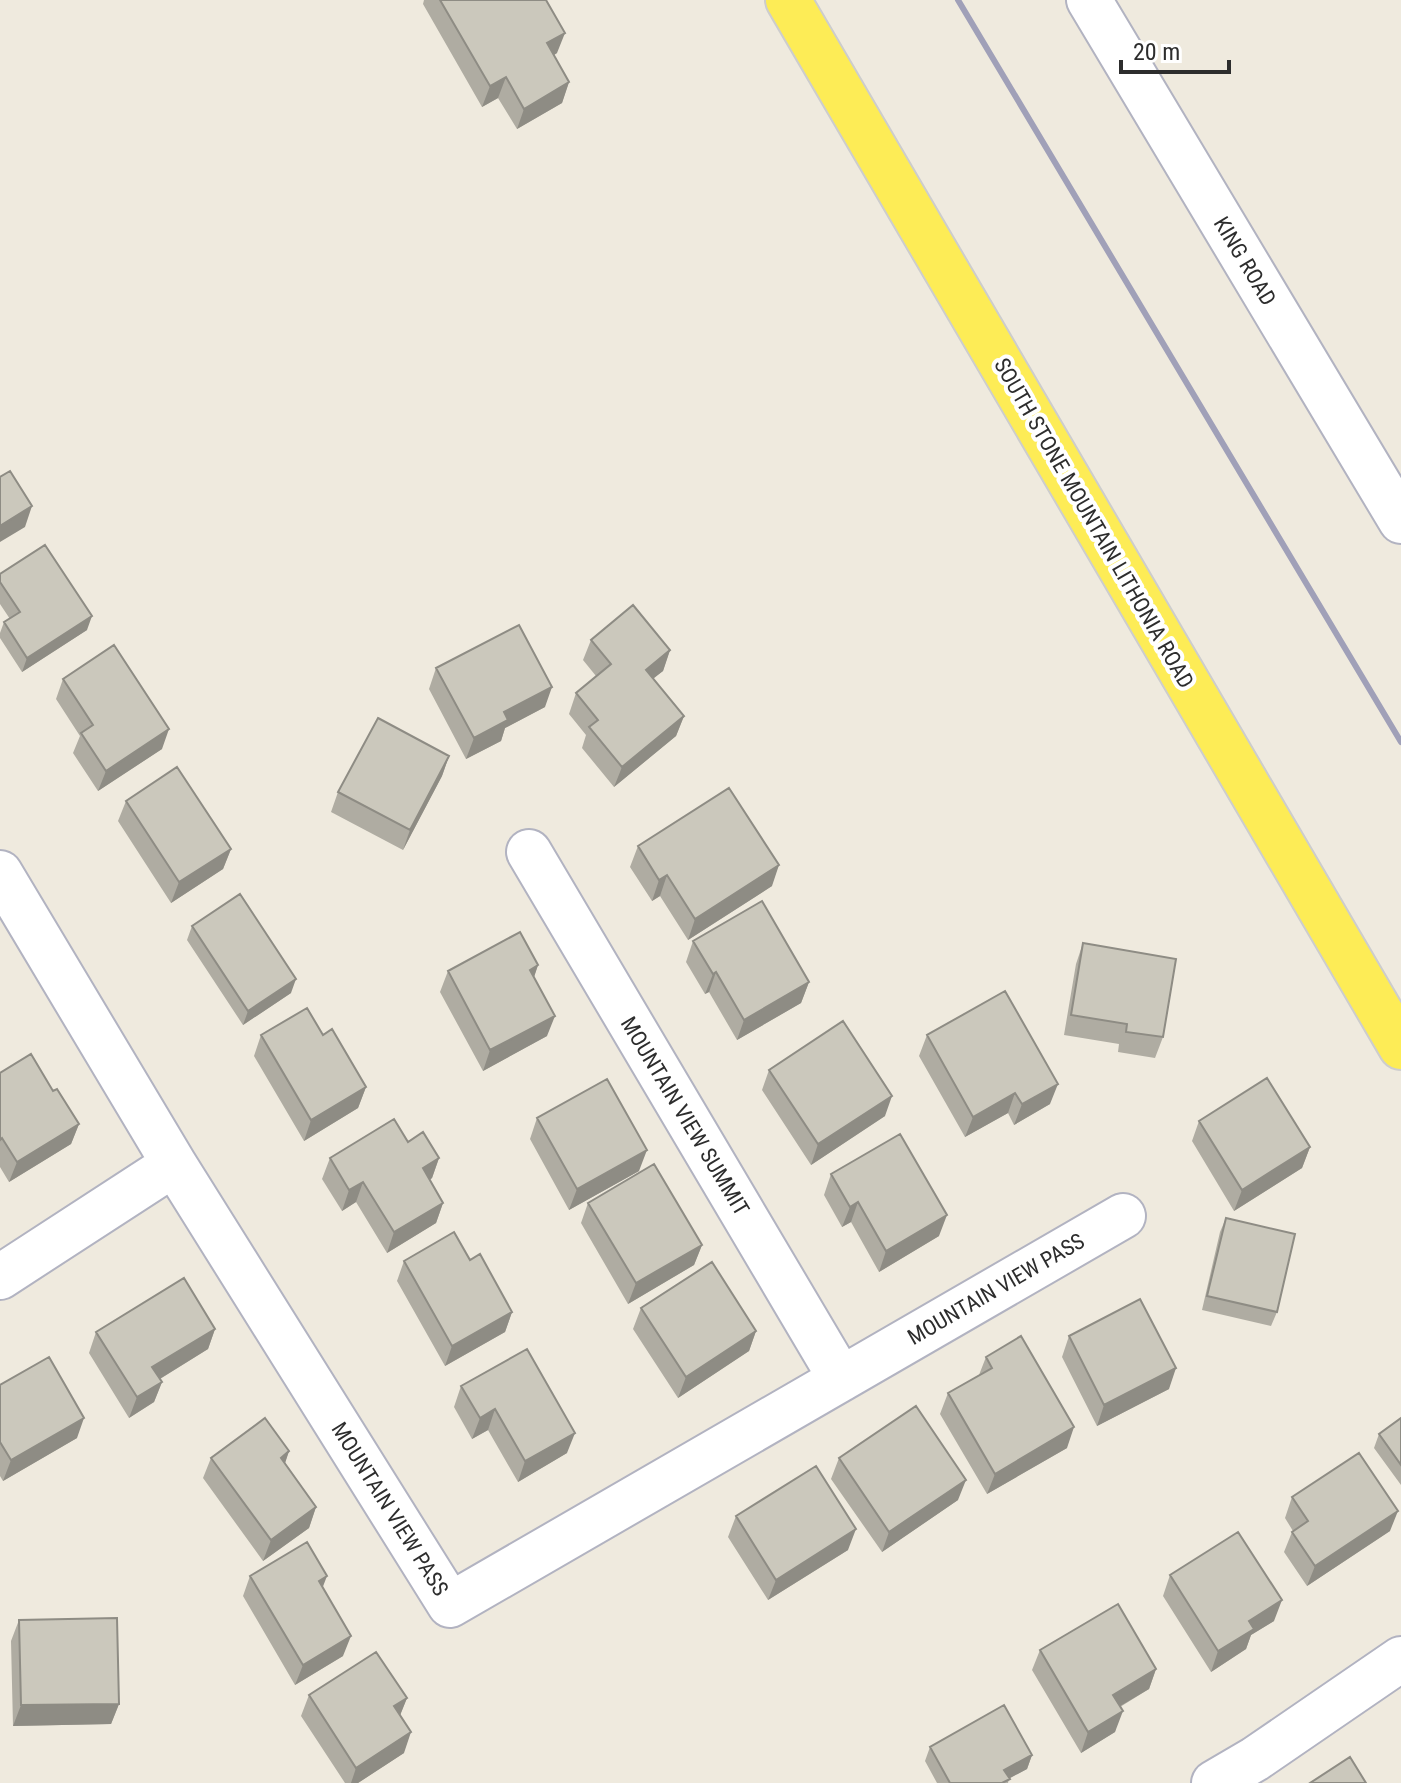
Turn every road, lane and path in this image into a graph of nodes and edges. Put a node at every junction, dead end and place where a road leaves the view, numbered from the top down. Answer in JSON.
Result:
{"nodes":[{"id":1,"x":788,"y":0,"type":"edge"},
{"id":2,"x":1089,"y":0,"type":"edge"},
{"id":3,"x":1401,"y":521,"type":"edge"},
{"id":4,"x":529,"y":852,"type":"dead end"},
{"id":5,"x":0,"y":873,"type":"edge"},
{"id":6,"x":1401,"y":1047,"type":"edge"},
{"id":7,"x":174,"y":1164,"type":"junction"},
{"id":8,"x":1123,"y":1216,"type":"dead end"},
{"id":9,"x":0,"y":1277,"type":"edge"},
{"id":10,"x":841,"y":1379,"type":"junction"},
{"id":11,"x":1401,"y":1659,"type":"edge"},
{"id":12,"x":1214,"y":1783,"type":"edge"}],
"edges":[{"from":1,"to":6,"type":"main road","name":"SOUTH STONE MOUNTAIN LITHONIA ROAD"},
{"from":2,"to":3,"type":"street","name":"KING ROAD"},
{"from":4,"to":10,"type":"street","name":"MOUNTAIN VIEW SUMMIT"},
{"from":5,"to":7,"type":"street","name":"MOUNTAIN VIEW PASS"},
{"from":7,"to":9,"type":"street"},
{"from":7,"to":10,"type":"street","name":"MOUNTAIN VIEW PASS"},
{"from":8,"to":10,"type":"street","name":"MOUNTAIN VIEW PASS"},
{"from":11,"to":12,"type":"street"}]}
